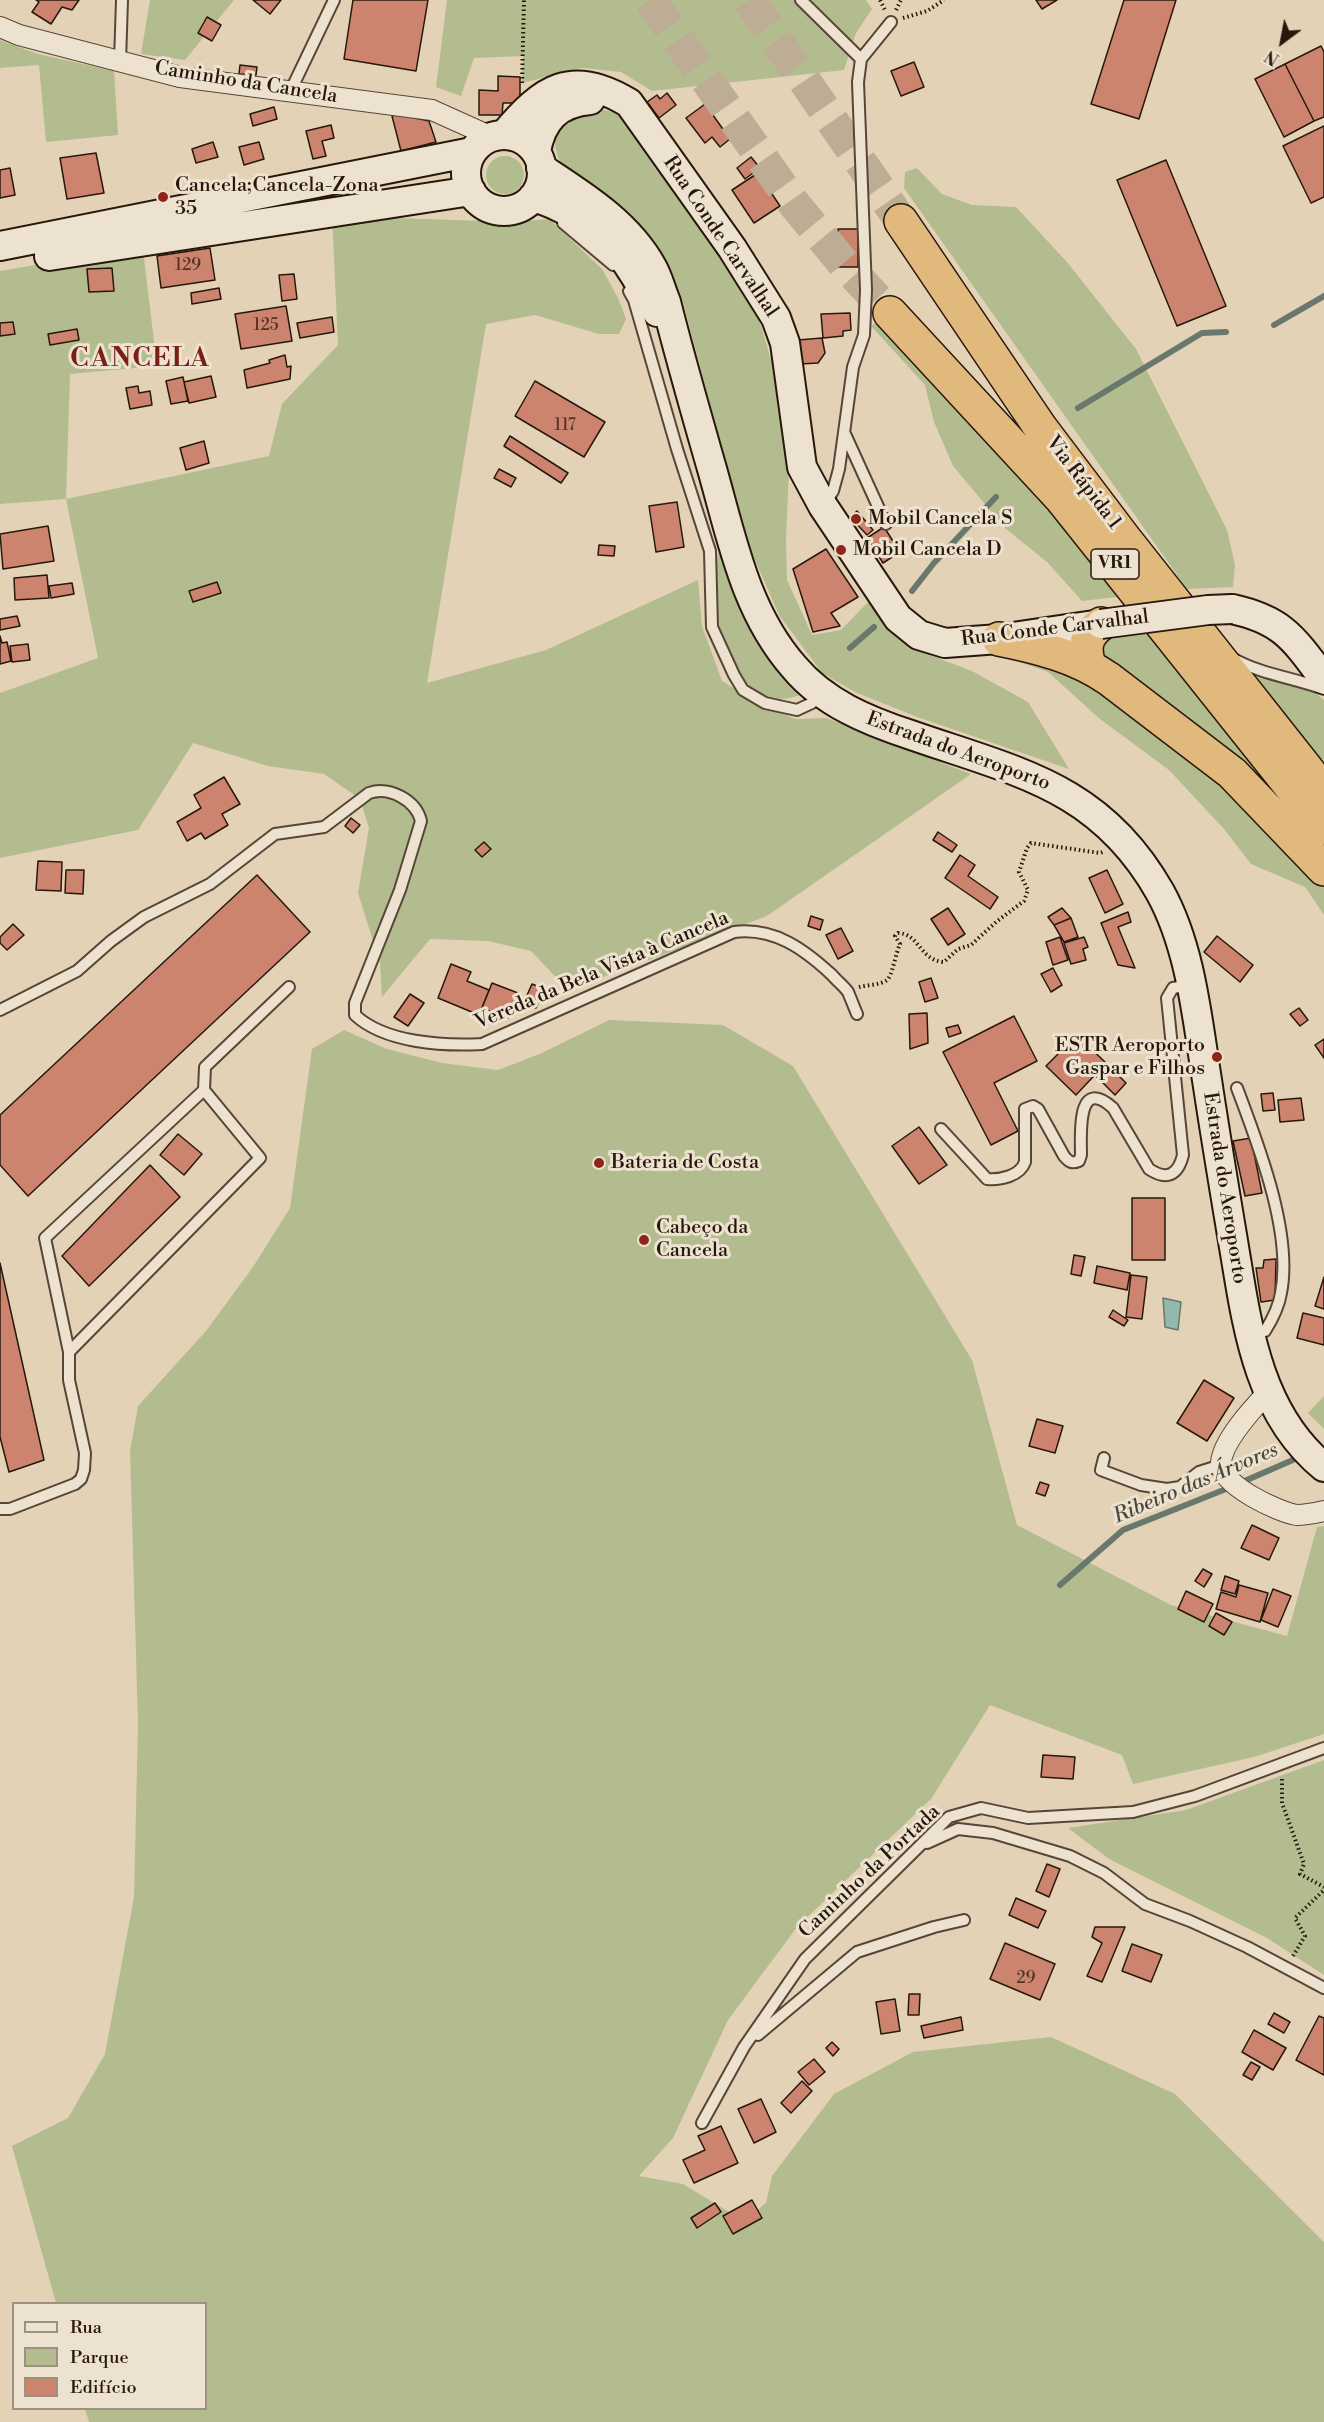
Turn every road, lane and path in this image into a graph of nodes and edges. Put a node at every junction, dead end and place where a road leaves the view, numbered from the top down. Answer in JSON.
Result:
{"nodes":[{"id":1,"x":122,"y":0,"type":"edge"},
{"id":2,"x":334,"y":0,"type":"edge"},
{"id":3,"x":524,"y":0,"type":"edge"},
{"id":4,"x":801,"y":0,"type":"edge"},
{"id":5,"x":944,"y":0,"type":"edge"},
{"id":6,"x":891,"y":22,"type":"joint"},
{"id":7,"x":0,"y":27,"type":"edge"},
{"id":8,"x":861,"y":59,"type":"junction"},
{"id":9,"x":120,"y":61,"type":"junction"},
{"id":10,"x":290,"y":92,"type":"junction"},
{"id":11,"x":523,"y":112,"type":"junction"},
{"id":12,"x":643,"y":124,"type":"junction"},
{"id":13,"x":489,"y":141,"type":"junction"},
{"id":14,"x":539,"y":160,"type":"junction"},
{"id":15,"x":471,"y":191,"type":"junction"},
{"id":16,"x":533,"y":197,"type":"junction"},
{"id":17,"x":569,"y":212,"type":"junction"},
{"id":18,"x":901,"y":221,"type":"tunnel mouth"},
{"id":19,"x":0,"y":246,"type":"edge"},
{"id":20,"x":0,"y":263,"type":"edge"},
{"id":21,"x":890,"y":313,"type":"tunnel mouth"},
{"id":22,"x":676,"y":342,"type":"junction"},
{"id":23,"x":845,"y":434,"type":"junction"},
{"id":24,"x":823,"y":506,"type":"junction"},
{"id":25,"x":886,"y":524,"type":"dead end"},
{"id":26,"x":1101,"y":624,"type":"junction"},
{"id":27,"x":999,"y":639,"type":"junction"},
{"id":28,"x":1208,"y":644,"type":"junction"},
{"id":29,"x":1089,"y":665,"type":"junction"},
{"id":30,"x":1324,"y":679,"type":"edge"},
{"id":31,"x":1324,"y":690,"type":"edge"},
{"id":32,"x":819,"y":692,"type":"junction"},
{"id":33,"x":1324,"y":791,"type":"edge"},
{"id":34,"x":1324,"y":828,"type":"edge"},
{"id":35,"x":1107,"y":849,"type":"dead end"},
{"id":36,"x":1324,"y":869,"type":"edge"},
{"id":37,"x":1190,"y":985,"type":"junction"},
{"id":38,"x":289,"y":987,"type":"dead end"},
{"id":39,"x":847,"y":990,"type":"junction"},
{"id":40,"x":0,"y":1010,"type":"edge"},
{"id":41,"x":857,"y":1014,"type":"dead end"},
{"id":42,"x":1237,"y":1088,"type":"dead end"},
{"id":43,"x":204,"y":1090,"type":"junction"},
{"id":44,"x":941,"y":1129,"type":"dead end"},
{"id":45,"x":1250,"y":1335,"type":"junction"},
{"id":46,"x":69,"y":1352,"type":"junction"},
{"id":47,"x":1269,"y":1391,"type":"junction"},
{"id":48,"x":1104,"y":1458,"type":"dead end"},
{"id":49,"x":1324,"y":1467,"type":"edge"},
{"id":50,"x":1225,"y":1472,"type":"junction"},
{"id":51,"x":0,"y":1509,"type":"edge"},
{"id":52,"x":1324,"y":1511,"type":"edge"},
{"id":53,"x":1324,"y":1748,"type":"edge"},
{"id":54,"x":1283,"y":1763,"type":"junction"},
{"id":55,"x":921,"y":1846,"type":"junction"},
{"id":56,"x":1324,"y":1888,"type":"edge"},
{"id":57,"x":964,"y":1920,"type":"dead end"},
{"id":58,"x":1286,"y":1967,"type":"junction"},
{"id":59,"x":1324,"y":1988,"type":"edge"},
{"id":60,"x":744,"y":2047,"type":"junction"},
{"id":61,"x":702,"y":2123,"type":"dead end"}],
"edges":[{"from":1,"to":9,"type":"lane"},
{"from":2,"to":10,"type":"lane"},
{"from":3,"to":11,"type":"path"},
{"from":4,"to":8,"type":"lane"},
{"from":5,"to":6,"type":"path"},
{"from":6,"to":8,"type":"lane"},
{"from":7,"to":9,"type":"street","name":"Caminho da Cancela"},
{"from":8,"to":23,"type":"lane"},
{"from":9,"to":10,"type":"street","name":"Caminho da Cancela"},
{"from":10,"to":13,"type":"street","name":"Caminho da Cancela"},
{"from":11,"to":12,"type":"main road","name":"Rua Conde Carvalhal"},
{"from":11,"to":13,"type":"main road","name":"Rua Conde Carvalhal"},
{"from":12,"to":14,"type":"main road","name":"Rua Conde Carvalhal"},
{"from":12,"to":24,"type":"main road","name":"Rua Conde Carvalhal"},
{"from":13,"to":14,"type":"main road"},
{"from":13,"to":15,"type":"main road"},
{"from":13,"to":19,"type":"main road"},
{"from":14,"to":16,"type":"main road"},
{"from":14,"to":22,"type":"main road","name":"Estrada do Aeroporto"},
{"from":15,"to":16,"type":"main road"},
{"from":15,"to":20,"type":"main road"},
{"from":16,"to":17,"type":"main road","name":"Estrada do Aeroporto"},
{"from":17,"to":22,"type":"main road","name":"Estrada do Aeroporto"},
{"from":17,"to":32,"type":"lane"},
{"from":18,"to":28,"type":"highway","name":"Via Rápida 1","number":"VR1"},
{"from":21,"to":34,"type":"highway","name":"Via Rápida 1","number":"VR1"},
{"from":22,"to":32,"type":"main road","name":"Estrada do Aeroporto"},
{"from":23,"to":24,"type":"lane"},
{"from":23,"to":25,"type":"lane"},
{"from":24,"to":27,"type":"main road","name":"Rua Conde Carvalhal"},
{"from":26,"to":27,"type":"main road","name":"Rua Conde Carvalhal"},
{"from":26,"to":29,"type":"highway"},
{"from":26,"to":30,"type":"main road","name":"Rua Conde Carvalhal","bridge":true},
{"from":27,"to":29,"type":"highway"},
{"from":28,"to":31,"type":"lane"},
{"from":28,"to":33,"type":"highway","name":"Via Rápida 1","number":"VR1"},
{"from":29,"to":36,"type":"highway"},
{"from":32,"to":37,"type":"main road","name":"Estrada do Aeroporto"},
{"from":35,"to":39,"type":"path"},
{"from":37,"to":44,"type":"lane"},
{"from":37,"to":45,"type":"main road","name":"Estrada do Aeroporto"},
{"from":38,"to":43,"type":"lane"},
{"from":39,"to":40,"type":"lane","name":"Vereda da Bela Vista à Cancela"},
{"from":39,"to":41,"type":"lane","name":"Vereda da Bela Vista à Cancela"},
{"from":42,"to":45,"type":"lane"},
{"from":43,"to":46,"type":"lane"},
{"from":43,"to":46,"type":"lane"},
{"from":45,"to":47,"type":"main road","name":"Estrada do Aeroporto"},
{"from":46,"to":51,"type":"lane"},
{"from":47,"to":49,"type":"main road","name":"Estrada do Aeroporto"},
{"from":47,"to":50,"type":"street"},
{"from":48,"to":50,"type":"lane"},
{"from":50,"to":52,"type":"street"},
{"from":53,"to":54,"type":"lane","name":"Caminho da Portada"},
{"from":54,"to":55,"type":"lane","name":"Caminho da Portada"},
{"from":54,"to":56,"type":"path"},
{"from":55,"to":58,"type":"lane"},
{"from":55,"to":60,"type":"lane","name":"Caminho da Portada"},
{"from":56,"to":58,"type":"path"},
{"from":57,"to":60,"type":"lane"},
{"from":58,"to":59,"type":"lane"},
{"from":60,"to":61,"type":"lane","name":"Caminho da Portada"}]}
